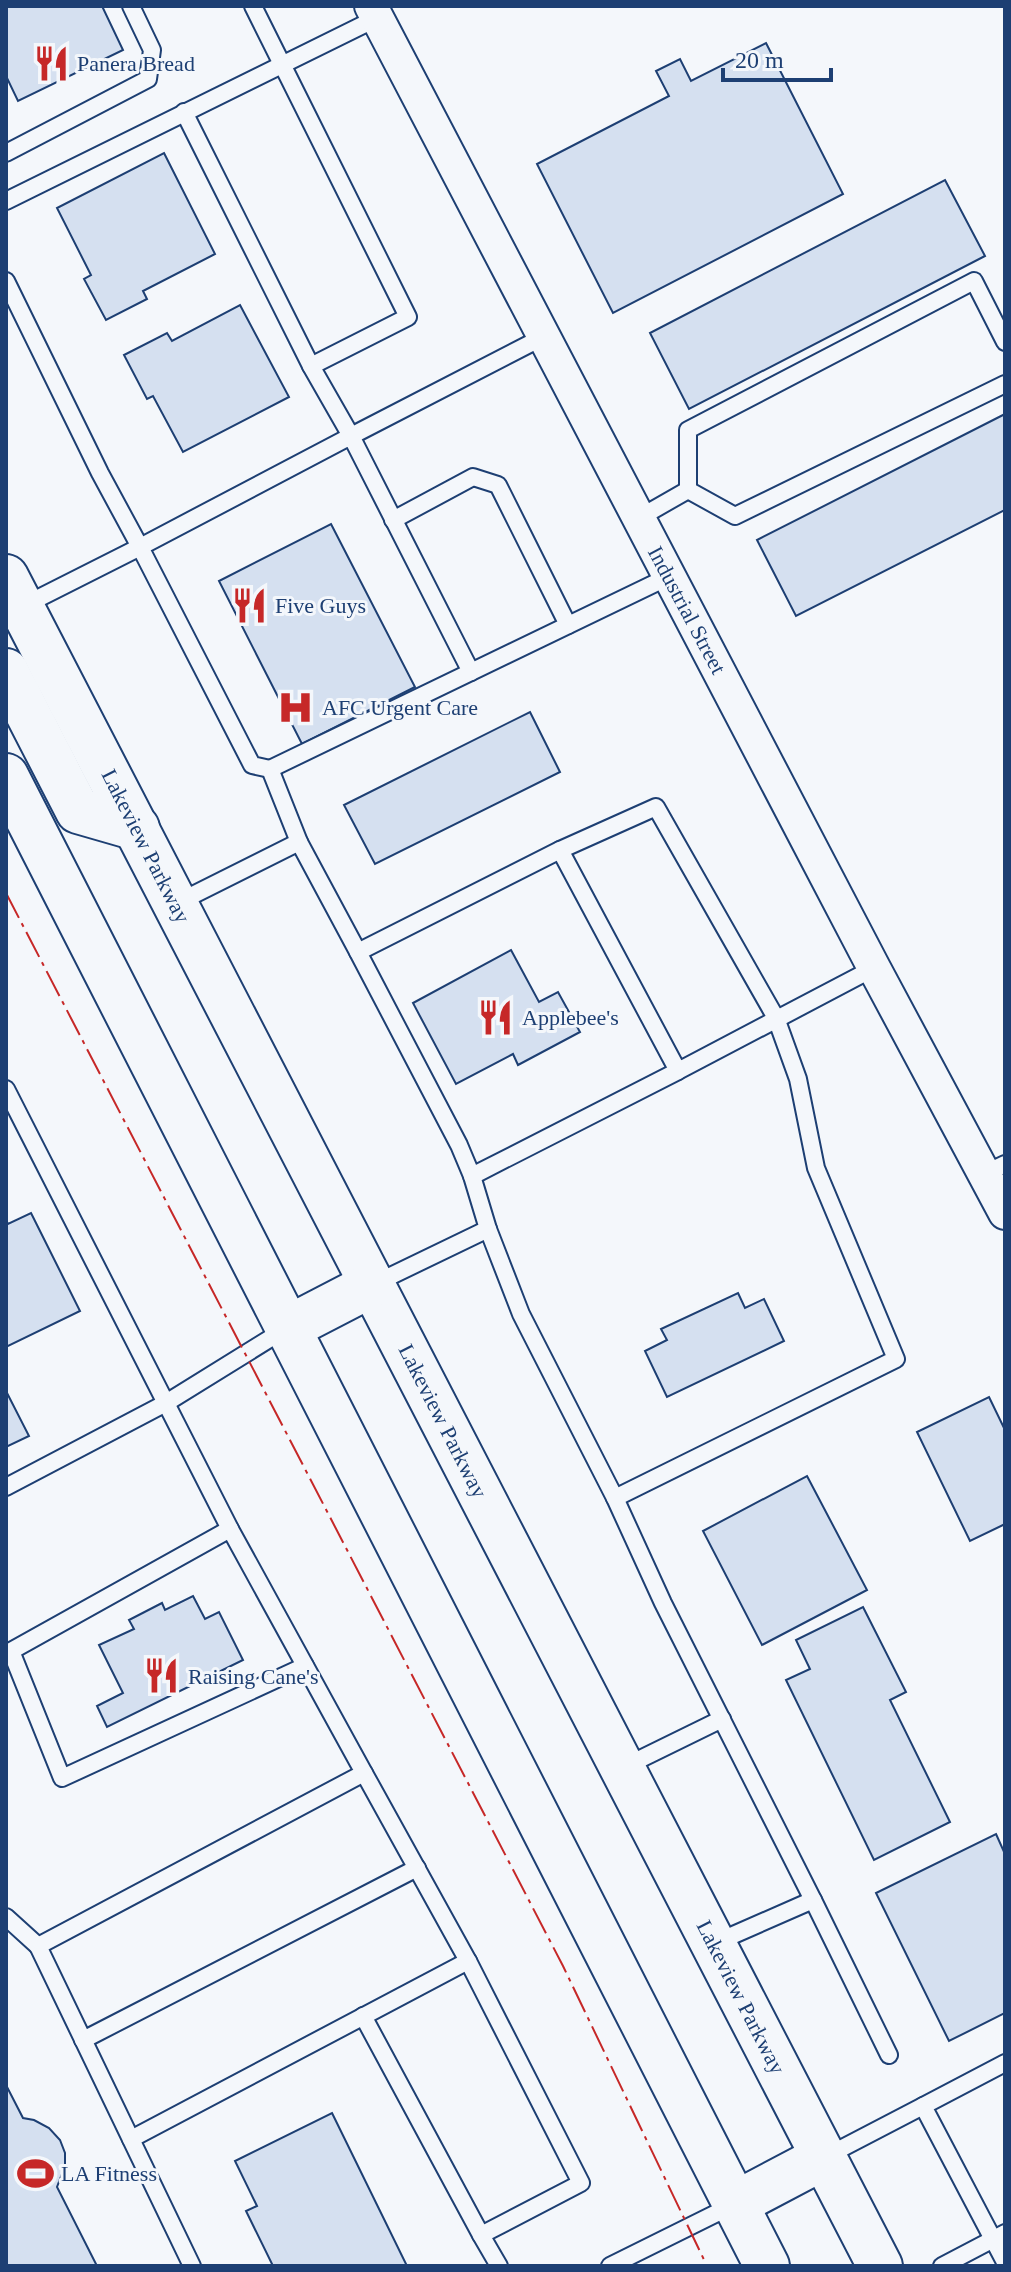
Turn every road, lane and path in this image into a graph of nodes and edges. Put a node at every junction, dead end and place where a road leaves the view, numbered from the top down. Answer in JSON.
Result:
{"nodes":[{"id":1,"x":131,"y":6,"type":"edge"},
{"id":2,"x":253,"y":6,"type":"edge"},
{"id":3,"x":374,"y":12,"type":"edge"},
{"id":4,"x":283,"y":64,"type":"junction"},
{"id":5,"x":184,"y":112,"type":"junction"},
{"id":6,"x":6,"y":153,"type":"edge"},
{"id":7,"x":6,"y":201,"type":"edge"},
{"id":8,"x":6,"y":281,"type":"edge"},
{"id":9,"x":543,"y":337,"type":"junction"},
{"id":10,"x":1005,"y":342,"type":"edge"},
{"id":11,"x":311,"y":366,"type":"junction"},
{"id":12,"x":1005,"y":384,"type":"edge"},
{"id":13,"x":351,"y":436,"type":"junction"},
{"id":14,"x":688,"y":490,"type":"junction"},
{"id":15,"x":639,"y":518,"type":"junction"},
{"id":16,"x":393,"y":520,"type":"junction"},
{"id":17,"x":140,"y":547,"type":"junction"},
{"id":18,"x":670,"y":576,"type":"junction"},
{"id":19,"x":14,"y":592,"type":"edge"},
{"id":20,"x":568,"y":625,"type":"junction"},
{"id":21,"x":6,"y":671,"type":"edge"},
{"id":22,"x":471,"y":672,"type":"junction"},
{"id":23,"x":270,"y":769,"type":"junction"},
{"id":24,"x":6,"y":776,"type":"edge"},
{"id":25,"x":137,"y":828,"type":"junction"},
{"id":26,"x":299,"y":842,"type":"junction"},
{"id":27,"x":560,"y":850,"type":"junction"},
{"id":28,"x":175,"y":903,"type":"junction"},
{"id":29,"x":358,"y":952,"type":"junction"},
{"id":30,"x":874,"y":968,"type":"junction"},
{"id":31,"x":776,"y":1018,"type":"junction"},
{"id":32,"x":678,"y":1071,"type":"junction"},
{"id":33,"x":6,"y":1089,"type":"edge"},
{"id":34,"x":995,"y":1169,"type":"edge"},
{"id":35,"x":472,"y":1176,"type":"junction"},
{"id":36,"x":1005,"y":1213,"type":"edge"},
{"id":37,"x":488,"y":1229,"type":"junction"},
{"id":38,"x":373,"y":1284,"type":"junction"},
{"id":39,"x":288,"y":1328,"type":"junction"},
{"id":40,"x":166,"y":1403,"type":"junction"},
{"id":41,"x":6,"y":1487,"type":"edge"},
{"id":42,"x":615,"y":1498,"type":"junction"},
{"id":43,"x":230,"y":1529,"type":"junction"},
{"id":44,"x":305,"y":1666,"type":"junction"},
{"id":45,"x":722,"y":1719,"type":"junction"},
{"id":46,"x":623,"y":1768,"type":"junction"},
{"id":47,"x":364,"y":1773,"type":"junction"},
{"id":48,"x":417,"y":1868,"type":"junction"},
{"id":49,"x":813,"y":1900,"type":"junction"},
{"id":50,"x":6,"y":1917,"type":"edge"},
{"id":51,"x":713,"y":1943,"type":"junction"},
{"id":52,"x":38,"y":1946,"type":"junction"},
{"id":53,"x":468,"y":1961,"type":"junction"},
{"id":54,"x":363,"y":2016,"type":"junction"},
{"id":55,"x":83,"y":2040,"type":"junction"},
{"id":56,"x":889,"y":2055,"type":"dead end"},
{"id":57,"x":1005,"y":2063,"type":"edge"},
{"id":58,"x":923,"y":2106,"type":"junction"},
{"id":59,"x":131,"y":2139,"type":"junction"},
{"id":60,"x":824,"y":2157,"type":"junction"},
{"id":61,"x":735,"y":2204,"type":"junction"},
{"id":62,"x":481,"y":2235,"type":"junction"},
{"id":63,"x":999,"y":2236,"type":"edge"},
{"id":64,"x":1005,"y":2262,"type":"edge"},
{"id":65,"x":192,"y":2266,"type":"edge"},
{"id":66,"x":499,"y":2266,"type":"edge"},
{"id":67,"x":610,"y":2266,"type":"edge"},
{"id":68,"x":767,"y":2266,"type":"edge"},
{"id":69,"x":880,"y":2266,"type":"edge"},
{"id":70,"x":942,"y":2266,"type":"edge"}],
"edges":[{"from":1,"to":6,"type":"lane"},
{"from":2,"to":4,"type":"lane"},
{"from":3,"to":4,"type":"lane"},
{"from":3,"to":9,"type":"street","name":"Industrial Street"},
{"from":4,"to":5,"type":"lane"},
{"from":4,"to":11,"type":"lane"},
{"from":5,"to":7,"type":"lane"},
{"from":5,"to":11,"type":"lane"},
{"from":8,"to":17,"type":"lane"},
{"from":9,"to":13,"type":"lane"},
{"from":9,"to":15,"type":"street","name":"Industrial Street"},
{"from":10,"to":14,"type":"lane"},
{"from":11,"to":13,"type":"lane"},
{"from":12,"to":14,"type":"lane"},
{"from":13,"to":16,"type":"lane"},
{"from":13,"to":17,"type":"lane"},
{"from":14,"to":15,"type":"lane"},
{"from":15,"to":18,"type":"street","name":"Industrial Street"},
{"from":16,"to":20,"type":"lane"},
{"from":16,"to":22,"type":"lane"},
{"from":17,"to":19,"type":"lane"},
{"from":17,"to":23,"type":"lane"},
{"from":18,"to":20,"type":"lane"},
{"from":18,"to":30,"type":"street","name":"Industrial Street"},
{"from":19,"to":25,"type":"main road","name":"Lakeview Parkway"},
{"from":20,"to":22,"type":"lane"},
{"from":21,"to":25,"type":"main road"},
{"from":22,"to":23,"type":"lane"},
{"from":23,"to":26,"type":"lane"},
{"from":24,"to":39,"type":"main road"},
{"from":25,"to":28,"type":"main road","name":"Lakeview Parkway"},
{"from":26,"to":28,"type":"lane"},
{"from":26,"to":29,"type":"lane"},
{"from":27,"to":29,"type":"lane"},
{"from":27,"to":31,"type":"lane"},
{"from":27,"to":32,"type":"lane"},
{"from":28,"to":38,"type":"main road","name":"Lakeview Parkway"},
{"from":29,"to":35,"type":"lane"},
{"from":30,"to":31,"type":"lane"},
{"from":30,"to":34,"type":"street","name":"Industrial Street"},
{"from":31,"to":32,"type":"lane"},
{"from":31,"to":42,"type":"lane"},
{"from":32,"to":35,"type":"lane"},
{"from":33,"to":40,"type":"lane"},
{"from":34,"to":36,"type":"street","name":"Industrial Street"},
{"from":35,"to":37,"type":"lane"},
{"from":37,"to":38,"type":"lane"},
{"from":37,"to":42,"type":"lane"},
{"from":38,"to":39,"type":"main road"},
{"from":38,"to":46,"type":"main road","name":"Lakeview Parkway"},
{"from":39,"to":40,"type":"lane"},
{"from":39,"to":61,"type":"main road"},
{"from":40,"to":41,"type":"lane"},
{"from":40,"to":43,"type":"lane"},
{"from":42,"to":45,"type":"lane"},
{"from":43,"to":44,"type":"lane"},
{"from":43,"to":44,"type":"lane"},
{"from":44,"to":47,"type":"lane"},
{"from":45,"to":46,"type":"lane"},
{"from":45,"to":49,"type":"lane"},
{"from":46,"to":51,"type":"main road","name":"Lakeview Parkway"},
{"from":47,"to":48,"type":"lane"},
{"from":47,"to":52,"type":"lane"},
{"from":48,"to":53,"type":"lane"},
{"from":48,"to":55,"type":"lane"},
{"from":49,"to":51,"type":"lane"},
{"from":49,"to":56,"type":"lane"},
{"from":50,"to":52,"type":"lane"},
{"from":51,"to":60,"type":"main road","name":"Lakeview Parkway"},
{"from":52,"to":55,"type":"lane"},
{"from":53,"to":54,"type":"lane"},
{"from":53,"to":62,"type":"lane"},
{"from":54,"to":59,"type":"lane"},
{"from":54,"to":62,"type":"lane"},
{"from":55,"to":59,"type":"lane"},
{"from":57,"to":58,"type":"lane"},
{"from":58,"to":60,"type":"lane"},
{"from":58,"to":63,"type":"lane"},
{"from":59,"to":65,"type":"lane"},
{"from":60,"to":61,"type":"main road"},
{"from":60,"to":69,"type":"main road","name":"Lakeview Parkway"},
{"from":61,"to":67,"type":"lane"},
{"from":61,"to":68,"type":"main road"},
{"from":62,"to":66,"type":"lane"},
{"from":63,"to":64,"type":"lane"},
{"from":63,"to":70,"type":"lane"}]}
